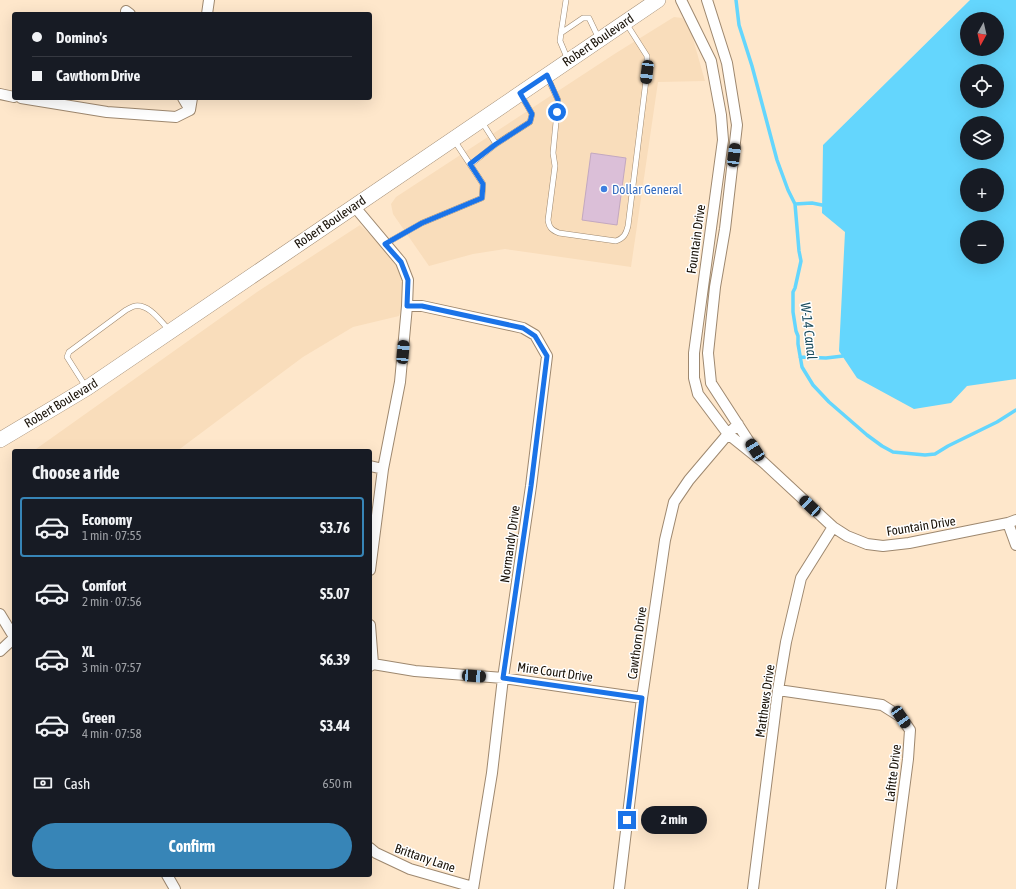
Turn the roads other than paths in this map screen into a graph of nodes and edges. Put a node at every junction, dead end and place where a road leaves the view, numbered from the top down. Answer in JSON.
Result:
{"nodes":[{"id":1,"x":209,"y":0,"type":"edge"},
{"id":2,"x":566,"y":0,"type":"edge"},
{"id":3,"x":658,"y":0,"type":"edge"},
{"id":4,"x":681,"y":0,"type":"edge"},
{"id":5,"x":707,"y":0,"type":"edge"},
{"id":6,"x":207,"y":12,"type":"edge"},
{"id":7,"x":626,"y":22,"type":"junction"},
{"id":8,"x":561,"y":33,"type":"junction"},
{"id":9,"x":599,"y":40,"type":"junction"},
{"id":10,"x":568,"y":61,"type":"junction"},
{"id":11,"x":727,"y":63,"type":"junction"},
{"id":12,"x":712,"y":66,"type":"junction"},
{"id":13,"x":547,"y":75,"type":"junction"},
{"id":14,"x":520,"y":93,"type":"junction"},
{"id":15,"x":0,"y":94,"type":"edge"},
{"id":16,"x":12,"y":97,"type":"edge"},
{"id":17,"x":34,"y":100,"type":"edge"},
{"id":18,"x":184,"y":100,"type":"edge"},
{"id":19,"x":192,"y":100,"type":"edge"},
{"id":20,"x":190,"y":110,"type":"junction"},
{"id":21,"x":481,"y":120,"type":"junction"},
{"id":22,"x":453,"y":139,"type":"junction"},
{"id":23,"x":496,"y":144,"type":"junction"},
{"id":24,"x":470,"y":164,"type":"junction"},
{"id":25,"x":354,"y":206,"type":"junction"},
{"id":26,"x":385,"y":244,"type":"junction"},
{"id":27,"x":701,"y":303,"type":"junction"},
{"id":28,"x":713,"y":305,"type":"junction"},
{"id":29,"x":407,"y":306,"type":"junction"},
{"id":30,"x":170,"y":331,"type":"junction"},
{"id":31,"x":87,"y":388,"type":"junction"},
{"id":32,"x":738,"y":424,"type":"junction"},
{"id":33,"x":728,"y":434,"type":"junction"},
{"id":34,"x":1,"y":437,"type":"edge"},
{"id":35,"x":763,"y":462,"type":"junction"},
{"id":36,"x":372,"y":466,"type":"edge"},
{"id":37,"x":383,"y":469,"type":"junction"},
{"id":38,"x":1012,"y":521,"type":"edge"},
{"id":39,"x":833,"y":527,"type":"junction"},
{"id":40,"x":1016,"y":545,"type":"edge"},
{"id":41,"x":372,"y":554,"type":"edge"},
{"id":42,"x":0,"y":614,"type":"edge"},
{"id":43,"x":12,"y":634,"type":"edge"},
{"id":44,"x":12,"y":639,"type":"edge"},
{"id":45,"x":0,"y":651,"type":"edge"},
{"id":46,"x":372,"y":665,"type":"edge"},
{"id":47,"x":503,"y":678,"type":"junction"},
{"id":48,"x":778,"y":690,"type":"junction"},
{"id":49,"x":642,"y":698,"type":"junction"},
{"id":50,"x":372,"y":850,"type":"edge"},
{"id":51,"x":168,"y":877,"type":"edge"},
{"id":52,"x":473,"y":888,"type":"edge"},
{"id":53,"x":175,"y":889,"type":"edge"},
{"id":54,"x":618,"y":889,"type":"edge"},
{"id":55,"x":753,"y":889,"type":"edge"},
{"id":56,"x":891,"y":889,"type":"edge"}],
"edges":[{"from":1,"to":6,"type":"street"},
{"from":2,"to":8,"type":"lane"},
{"from":3,"to":7,"type":"main road","name":"Robert Boulevard"},
{"from":4,"to":12,"type":"street","name":"Fountain Drive"},
{"from":5,"to":11,"type":"street","name":"Fountain Drive"},
{"from":7,"to":9,"type":"main road","name":"Robert Boulevard"},
{"from":7,"to":13,"type":"lane"},
{"from":8,"to":9,"type":"lane"},
{"from":8,"to":10,"type":"lane"},
{"from":9,"to":10,"type":"main road","name":"Robert Boulevard"},
{"from":10,"to":13,"type":"main road","name":"Robert Boulevard"},
{"from":11,"to":12,"type":"street"},
{"from":11,"to":28,"type":"street","name":"Fountain Drive"},
{"from":12,"to":27,"type":"street","name":"Fountain Drive"},
{"from":13,"to":14,"type":"main road","name":"Robert Boulevard"},
{"from":14,"to":21,"type":"main road","name":"Robert Boulevard"},
{"from":14,"to":23,"type":"lane"},
{"from":15,"to":16,"type":"street"},
{"from":17,"to":20,"type":"street"},
{"from":18,"to":20,"type":"street"},
{"from":19,"to":20,"type":"street"},
{"from":21,"to":22,"type":"main road","name":"Robert Boulevard"},
{"from":21,"to":23,"type":"lane"},
{"from":22,"to":24,"type":"lane"},
{"from":22,"to":25,"type":"main road","name":"Robert Boulevard"},
{"from":23,"to":24,"type":"lane"},
{"from":24,"to":26,"type":"lane"},
{"from":25,"to":26,"type":"street"},
{"from":25,"to":30,"type":"main road","name":"Robert Boulevard"},
{"from":26,"to":29,"type":"street"},
{"from":27,"to":28,"type":"street"},
{"from":27,"to":33,"type":"street","name":"Fountain Drive"},
{"from":28,"to":32,"type":"street","name":"Fountain Drive"},
{"from":29,"to":37,"type":"street"},
{"from":29,"to":47,"type":"street","name":"Normandy Drive"},
{"from":30,"to":31,"type":"main road","name":"Robert Boulevard"},
{"from":30,"to":31,"type":"lane"},
{"from":31,"to":34,"type":"main road","name":"Robert Boulevard"},
{"from":32,"to":33,"type":"street","name":"Cawthorn Drive"},
{"from":32,"to":35,"type":"street","name":"Fountain Drive"},
{"from":33,"to":35,"type":"street","name":"Fountain Drive"},
{"from":33,"to":49,"type":"street","name":"Cawthorn Drive"},
{"from":35,"to":39,"type":"street","name":"Fountain Drive"},
{"from":36,"to":37,"type":"street"},
{"from":37,"to":41,"type":"street"},
{"from":38,"to":39,"type":"street","name":"Fountain Drive"},
{"from":38,"to":40,"type":"street"},
{"from":39,"to":48,"type":"street","name":"Matthews Drive"},
{"from":42,"to":43,"type":"street"},
{"from":44,"to":45,"type":"street"},
{"from":46,"to":47,"type":"street","name":"Mire Court Drive"},
{"from":47,"to":49,"type":"street","name":"Mire Court Drive"},
{"from":47,"to":52,"type":"street","name":"Normandy Drive"},
{"from":48,"to":55,"type":"street","name":"Matthews Drive"},
{"from":48,"to":56,"type":"street","name":"Lafitte Drive"},
{"from":49,"to":54,"type":"street","name":"Cawthorn Drive"},
{"from":50,"to":52,"type":"street","name":"Brittany Lane"},
{"from":51,"to":53,"type":"street"}]}
